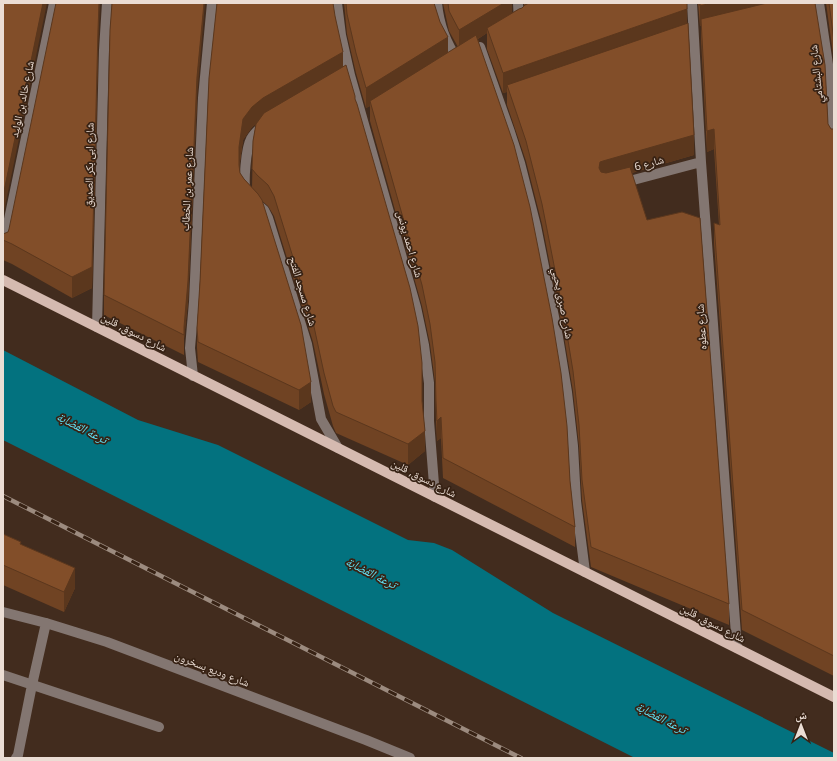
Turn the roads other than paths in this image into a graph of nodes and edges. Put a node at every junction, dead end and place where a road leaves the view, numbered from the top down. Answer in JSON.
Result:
{"nodes":[{"id":1,"x":54,"y":3,"type":"edge"},
{"id":2,"x":107,"y":3,"type":"edge"},
{"id":3,"x":212,"y":3,"type":"edge"},
{"id":4,"x":337,"y":3,"type":"edge"},
{"id":5,"x":437,"y":3,"type":"edge"},
{"id":6,"x":518,"y":3,"type":"edge"},
{"id":7,"x":692,"y":3,"type":"edge"},
{"id":8,"x":819,"y":3,"type":"edge"},
{"id":9,"x":796,"y":9,"type":"edge"},
{"id":10,"x":531,"y":15,"type":"edge"},
{"id":11,"x":705,"y":31,"type":"edge"},
{"id":12,"x":694,"y":34,"type":"junction"},
{"id":13,"x":682,"y":38,"type":"edge"},
{"id":14,"x":832,"y":85,"type":"edge"},
{"id":15,"x":374,"y":111,"type":"edge"},
{"id":16,"x":361,"y":119,"type":"junction"},
{"id":17,"x":272,"y":120,"type":"edge"},
{"id":18,"x":834,"y":144,"type":"edge"},
{"id":19,"x":701,"y":162,"type":"junction"},
{"id":20,"x":612,"y":185,"type":"edge"},
{"id":21,"x":3,"y":248,"type":"edge"},
{"id":22,"x":3,"y":280,"type":"edge"},
{"id":23,"x":97,"y":327,"type":"junction"},
{"id":24,"x":193,"y":376,"type":"junction"},
{"id":25,"x":338,"y":448,"type":"junction"},
{"id":26,"x":435,"y":497,"type":"junction"},
{"id":27,"x":585,"y":572,"type":"junction"},
{"id":28,"x":3,"y":612,"type":"edge"},
{"id":29,"x":46,"y":623,"type":"junction"},
{"id":30,"x":737,"y":648,"type":"junction"},
{"id":31,"x":3,"y":675,"type":"edge"},
{"id":32,"x":32,"y":685,"type":"junction"},
{"id":33,"x":834,"y":697,"type":"edge"},
{"id":34,"x":159,"y":727,"type":"dead end"},
{"id":35,"x":16,"y":758,"type":"edge"},
{"id":36,"x":410,"y":758,"type":"edge"}],
"edges":[{"from":1,"to":21,"type":"street","name":"شارع خالد بن الوليد"},
{"from":2,"to":23,"type":"street","name":"شارع ابى بكر الصديق"},
{"from":3,"to":24,"type":"street","name":"شارع عمر بن الخطاب"},
{"from":4,"to":16,"type":"street","name":"شارع احمد يونس"},
{"from":5,"to":27,"type":"street","name":"شارع صبرى يحيي"},
{"from":6,"to":10,"type":"street"},
{"from":7,"to":12,"type":"street","name":"شارع عطوه"},
{"from":8,"to":9,"type":"street"},
{"from":8,"to":14,"type":"street","name":"شارع البشتامي"},
{"from":11,"to":12,"type":"street"},
{"from":12,"to":13,"type":"street"},
{"from":12,"to":19,"type":"street","name":"شارع عطوه"},
{"from":14,"to":18,"type":"street","name":"شارع البشتامي"},
{"from":15,"to":16,"type":"street"},
{"from":16,"to":26,"type":"street","name":"شارع احمد يونس"},
{"from":17,"to":25,"type":"street","name":"شارع مسجد الفتح"},
{"from":19,"to":20,"type":"street","name":"شارع 6"},
{"from":19,"to":30,"type":"street","name":"شارع عطوه"},
{"from":22,"to":23,"type":"main road","name":"شارع دسوق, قلين"},
{"from":23,"to":24,"type":"main road","name":"شارع دسوق, قلين"},
{"from":24,"to":25,"type":"main road","name":"شارع دسوق, قلين"},
{"from":25,"to":26,"type":"main road","name":"شارع دسوق, قلين"},
{"from":26,"to":27,"type":"main road","name":"شارع دسوق, قلين"},
{"from":27,"to":30,"type":"main road","name":"شارع دسوق, قلين"},
{"from":28,"to":29,"type":"street","name":"شارع وديع بسخرون"},
{"from":29,"to":32,"type":"street"},
{"from":29,"to":36,"type":"street","name":"شارع وديع بسخرون"},
{"from":30,"to":33,"type":"main road","name":"شارع دسوق, قلين"},
{"from":31,"to":32,"type":"street"},
{"from":32,"to":34,"type":"street"},
{"from":32,"to":35,"type":"street"}]}
